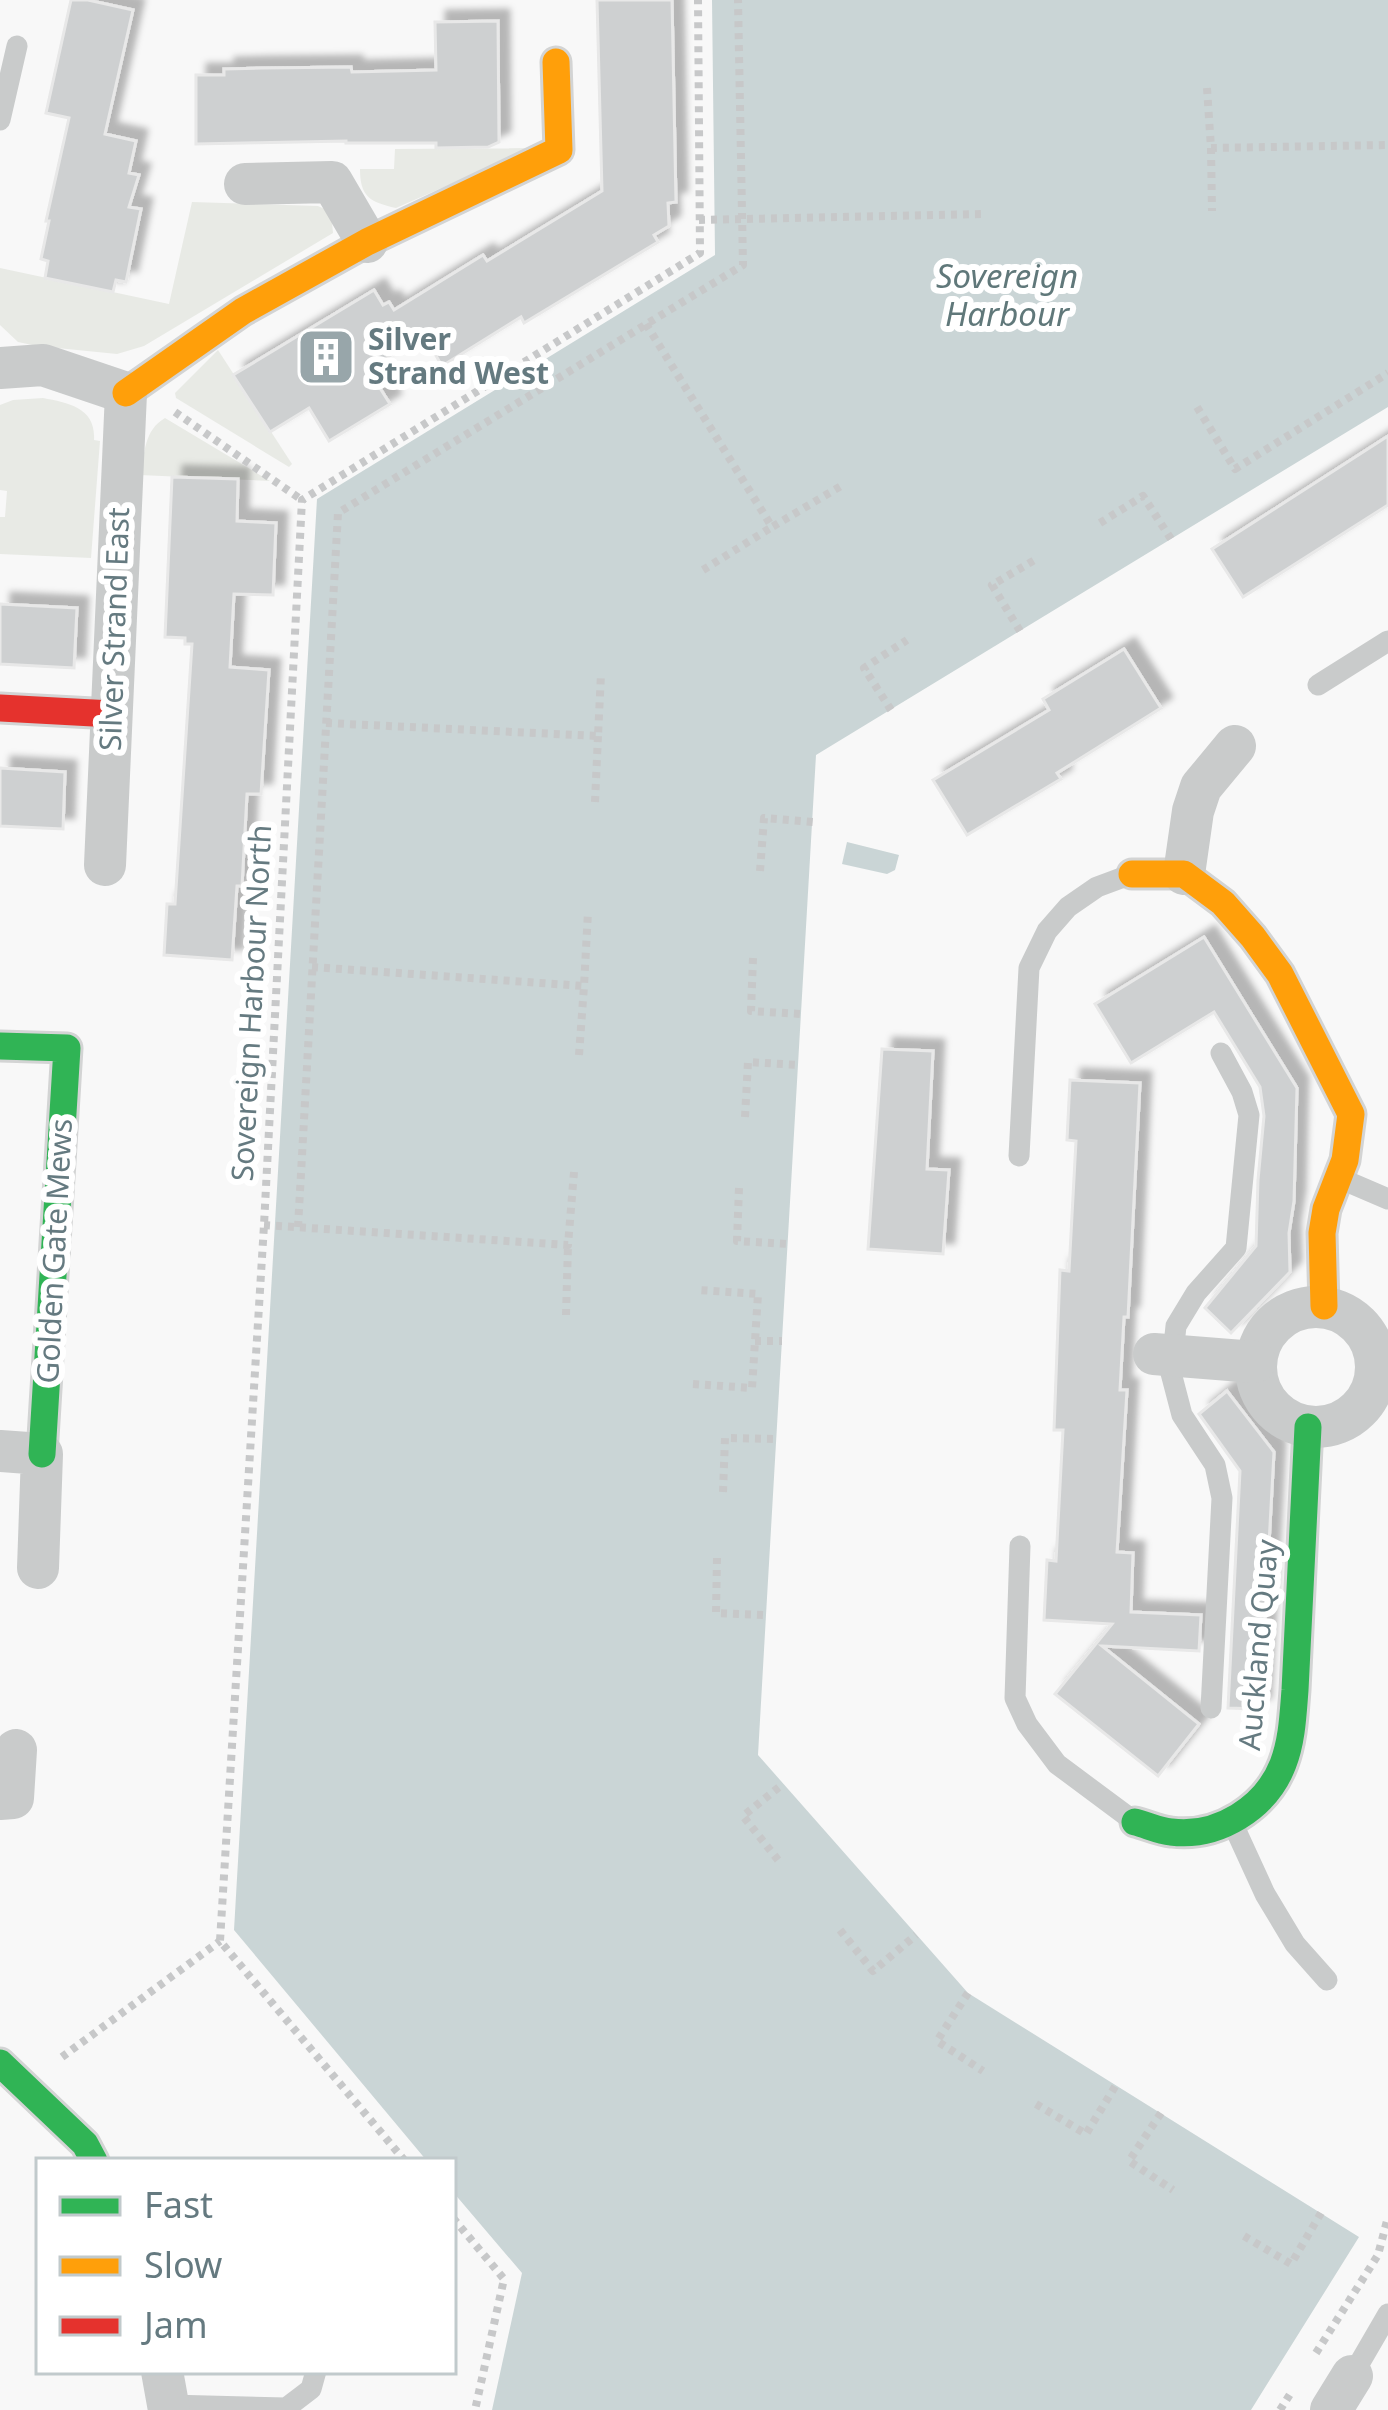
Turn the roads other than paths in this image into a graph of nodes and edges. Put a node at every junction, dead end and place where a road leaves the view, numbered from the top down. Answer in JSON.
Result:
{"nodes":[{"id":1,"x":17,"y":46,"type":"dead end"},
{"id":2,"x":556,"y":62,"type":"dead end"},
{"id":3,"x":0,"y":120,"type":"edge"},
{"id":4,"x":245,"y":184,"type":"dead end"},
{"id":5,"x":367,"y":242,"type":"junction"},
{"id":6,"x":0,"y":368,"type":"edge"},
{"id":7,"x":125,"y":393,"type":"junction"},
{"id":8,"x":1388,"y":641,"type":"edge"},
{"id":9,"x":1318,"y":685,"type":"dead end"},
{"id":10,"x":0,"y":708,"type":"edge"},
{"id":11,"x":112,"y":715,"type":"junction"},
{"id":12,"x":1234,"y":746,"type":"dead end"},
{"id":13,"x":105,"y":866,"type":"dead end"},
{"id":14,"x":1132,"y":874,"type":"joint"},
{"id":15,"x":1184,"y":874,"type":"junction"},
{"id":16,"x":0,"y":1046,"type":"edge"},
{"id":17,"x":1221,"y":1053,"type":"dead end"},
{"id":18,"x":1019,"y":1156,"type":"dead end"},
{"id":19,"x":1338,"y":1178,"type":"junction"},
{"id":20,"x":1388,"y":1199,"type":"edge"},
{"id":21,"x":1324,"y":1306,"type":"junction"},
{"id":22,"x":1163,"y":1354,"type":"junction"},
{"id":23,"x":1256,"y":1362,"type":"junction"},
{"id":24,"x":1382,"y":1372,"type":"edge"},
{"id":25,"x":1309,"y":1427,"type":"junction"},
{"id":26,"x":0,"y":1450,"type":"edge"},
{"id":27,"x":43,"y":1454,"type":"junction"},
{"id":28,"x":1020,"y":1546,"type":"dead end"},
{"id":29,"x":38,"y":1568,"type":"dead end"},
{"id":30,"x":1211,"y":1708,"type":"dead end"},
{"id":31,"x":16,"y":1750,"type":"dead end"},
{"id":32,"x":0,"y":1799,"type":"edge"},
{"id":33,"x":1232,"y":1821,"type":"junction"},
{"id":34,"x":1135,"y":1822,"type":"joint"},
{"id":35,"x":1327,"y":1980,"type":"dead end"},
{"id":36,"x":0,"y":2063,"type":"edge"},
{"id":37,"x":92,"y":2158,"type":"edge"},
{"id":38,"x":1388,"y":2314,"type":"edge"},
{"id":39,"x":315,"y":2374,"type":"edge"},
{"id":40,"x":1342,"y":2393,"type":"edge"},
{"id":41,"x":166,"y":2395,"type":"edge"}],
"edges":[{"from":1,"to":3,"type":"lane"},
{"from":2,"to":5,"type":"street"},
{"from":4,"to":5,"type":"street"},
{"from":5,"to":7,"type":"street"},
{"from":6,"to":7,"type":"street"},
{"from":7,"to":11,"type":"street","name":"Silver Strand East"},
{"from":8,"to":9,"type":"lane"},
{"from":10,"to":11,"type":"street"},
{"from":11,"to":13,"type":"street","name":"Silver Strand East"},
{"from":12,"to":15,"type":"street"},
{"from":14,"to":15,"type":"street"},
{"from":14,"to":18,"type":"lane"},
{"from":15,"to":19,"type":"street"},
{"from":16,"to":27,"type":"street","name":"Golden Gate Mews"},
{"from":17,"to":22,"type":"lane"},
{"from":19,"to":20,"type":"lane"},
{"from":19,"to":21,"type":"street"},
{"from":21,"to":23,"type":"street"},
{"from":21,"to":24,"type":"street"},
{"from":22,"to":23,"type":"street"},
{"from":22,"to":30,"type":"lane"},
{"from":23,"to":25,"type":"street"},
{"from":24,"to":25,"type":"street"},
{"from":25,"to":33,"type":"street","name":"Auckland Quay"},
{"from":26,"to":27,"type":"street"},
{"from":27,"to":29,"type":"street","name":"Golden Gate Mews"},
{"from":28,"to":34,"type":"lane"},
{"from":31,"to":32,"type":"street"},
{"from":33,"to":34,"type":"street"},
{"from":33,"to":35,"type":"lane"},
{"from":36,"to":37,"type":"street"},
{"from":38,"to":40,"type":"lane"},
{"from":39,"to":41,"type":"lane"}]}
